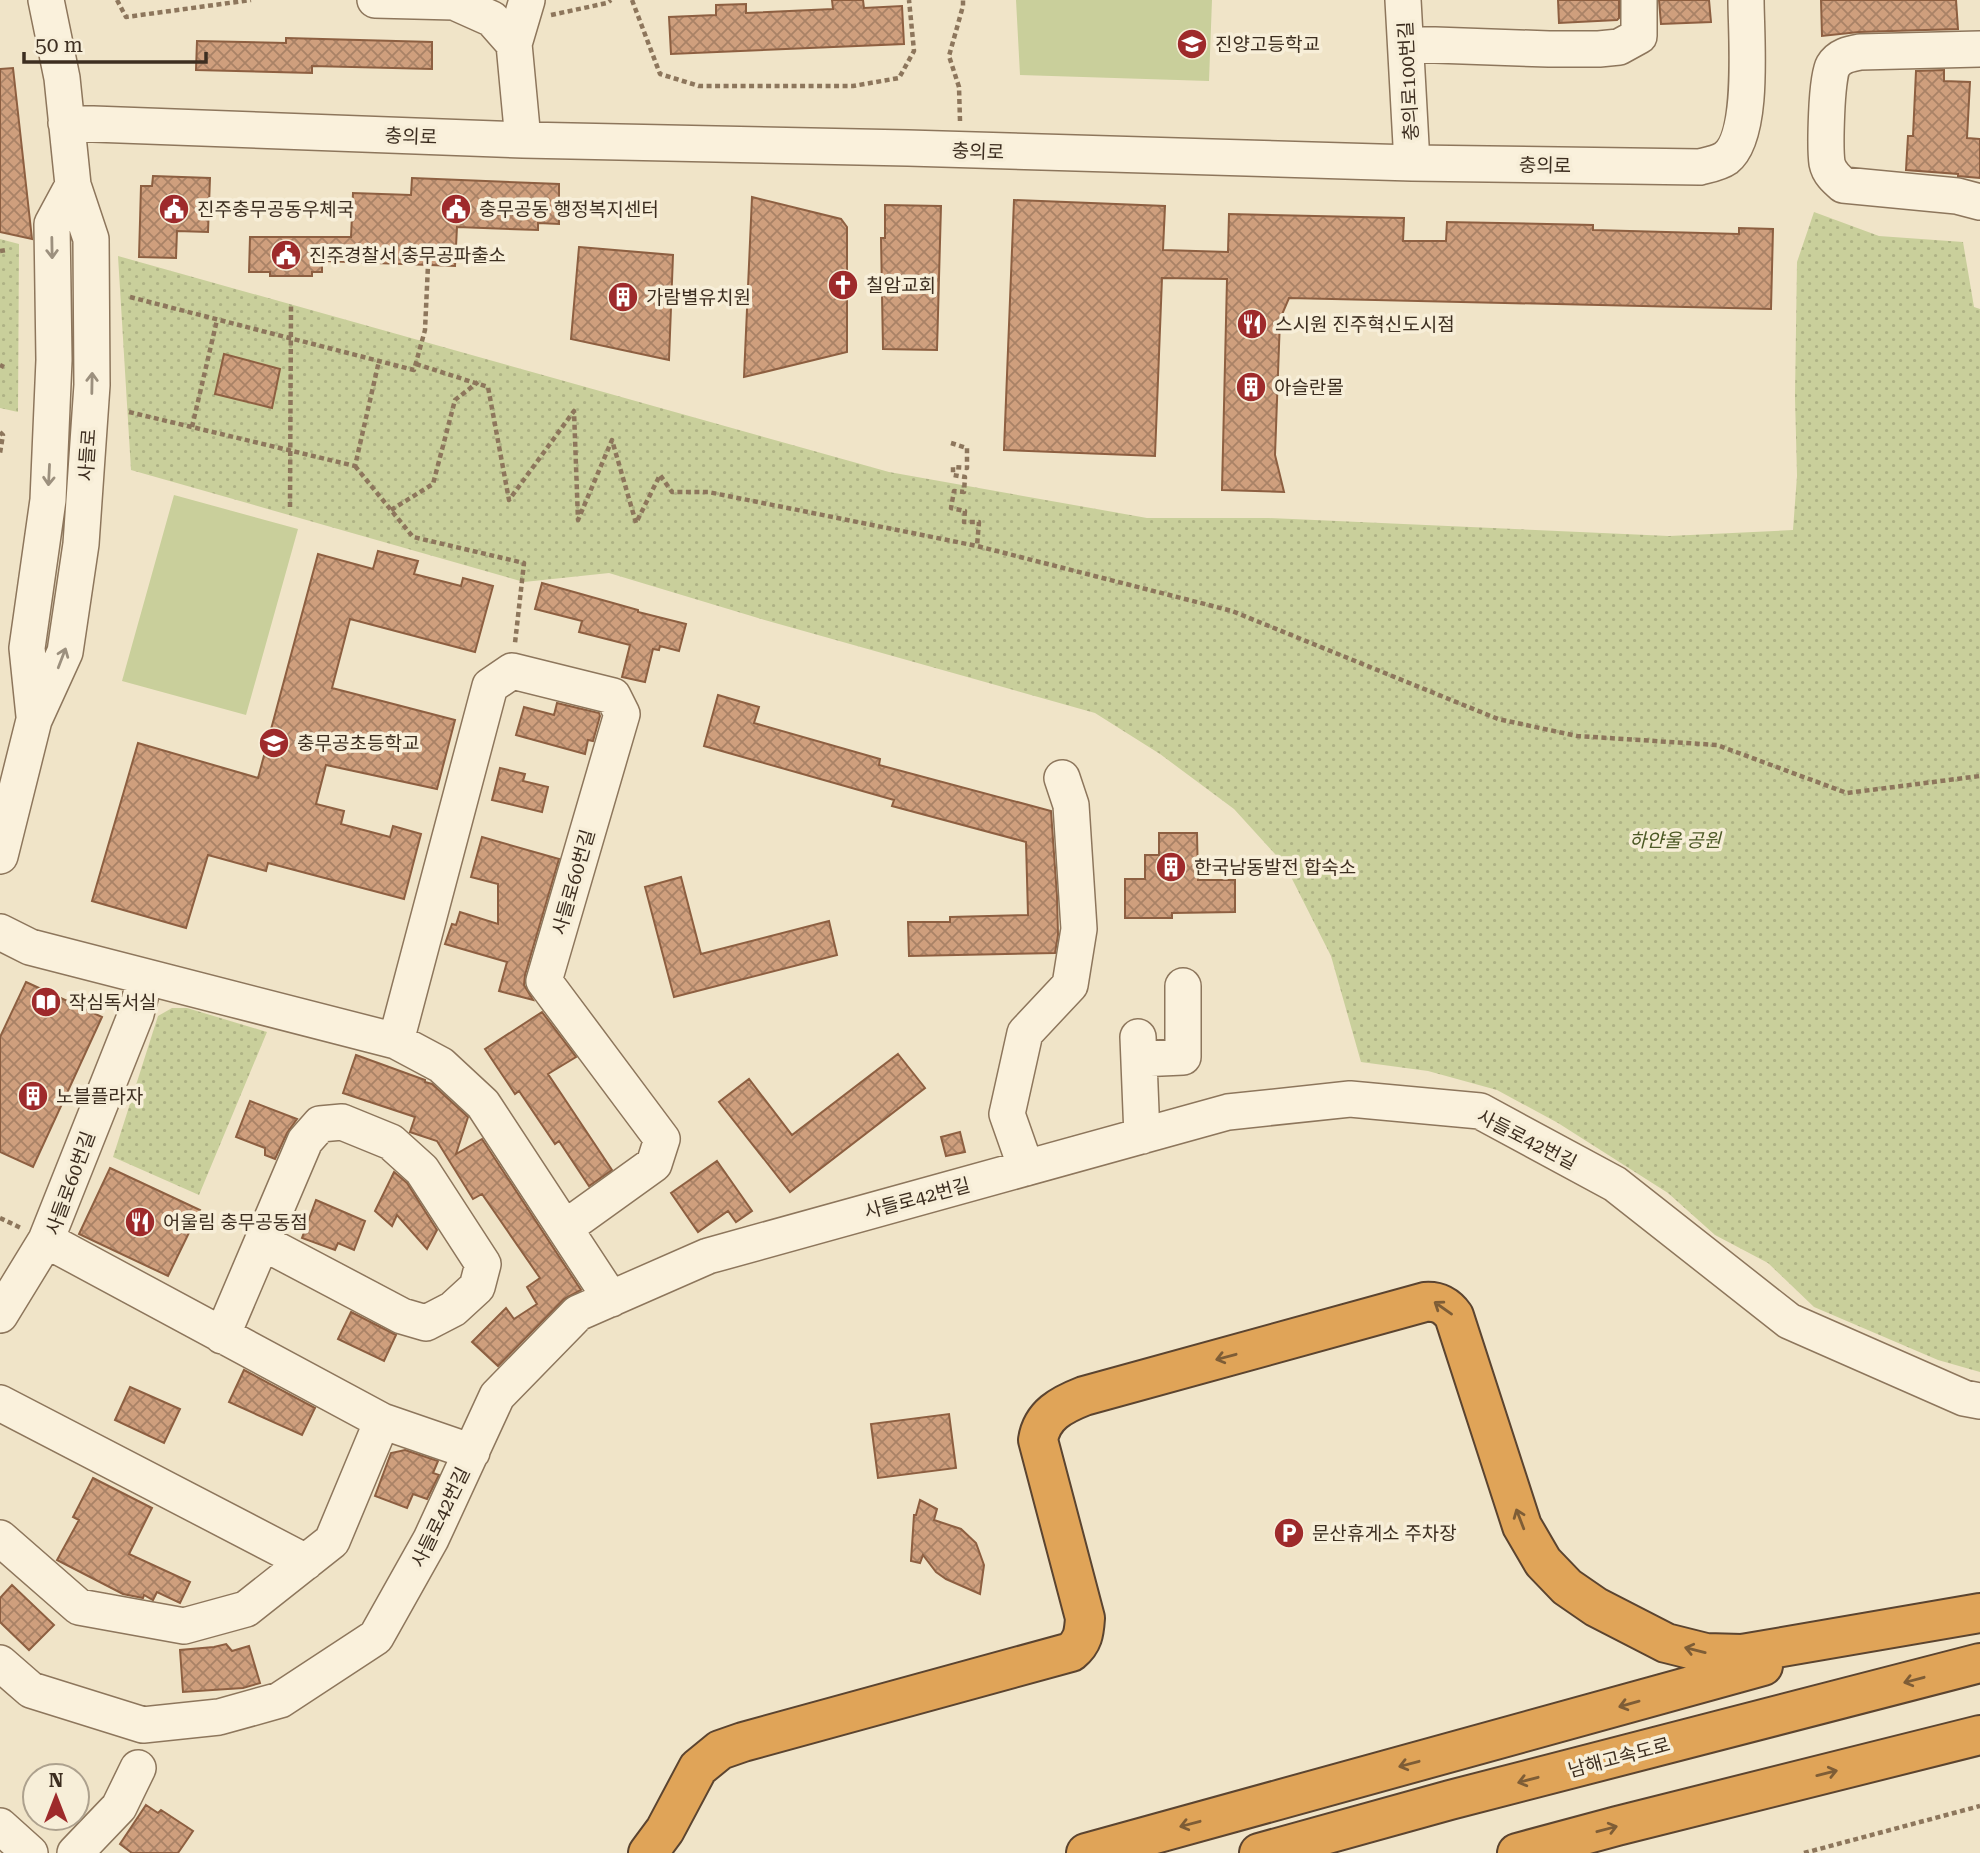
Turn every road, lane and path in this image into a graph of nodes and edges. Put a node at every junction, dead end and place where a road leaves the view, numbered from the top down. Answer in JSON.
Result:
{"nodes":[{"id":1,"x":46,"y":0,"type":"edge"},
{"id":2,"x":117,"y":0,"type":"edge"},
{"id":3,"x":251,"y":0,"type":"edge"},
{"id":4,"x":611,"y":0,"type":"edge"},
{"id":5,"x":632,"y":0,"type":"edge"},
{"id":6,"x":909,"y":0,"type":"edge"},
{"id":7,"x":962,"y":0,"type":"edge"},
{"id":8,"x":1403,"y":0,"type":"edge"},
{"id":9,"x":1639,"y":0,"type":"edge"},
{"id":10,"x":1746,"y":0,"type":"edge"},
{"id":11,"x":375,"y":1,"type":"edge"},
{"id":12,"x":521,"y":22,"type":"edge"},
{"id":13,"x":1407,"y":44,"type":"junction"},
{"id":14,"x":1980,"y":49,"type":"edge"},
{"id":15,"x":66,"y":123,"type":"junction"},
{"id":16,"x":523,"y":141,"type":"junction"},
{"id":17,"x":961,"y":150,"type":"junction"},
{"id":18,"x":1412,"y":163,"type":"junction"},
{"id":19,"x":1980,"y":202,"type":"edge"},
{"id":20,"x":428,"y":265,"type":"dead end"},
{"id":21,"x":130,"y":298,"type":"dead end"},
{"id":22,"x":291,"y":304,"type":"dead end"},
{"id":23,"x":217,"y":320,"type":"junction"},
{"id":24,"x":291,"y":338,"type":"junction"},
{"id":25,"x":379,"y":361,"type":"junction"},
{"id":26,"x":416,"y":364,"type":"junction"},
{"id":27,"x":478,"y":382,"type":"junction"},
{"id":28,"x":129,"y":412,"type":"dead end"},
{"id":29,"x":192,"y":427,"type":"junction"},
{"id":30,"x":0,"y":432,"type":"edge"},
{"id":31,"x":951,"y":443,"type":"dead end"},
{"id":32,"x":290,"y":451,"type":"junction"},
{"id":33,"x":0,"y":453,"type":"edge"},
{"id":34,"x":355,"y":466,"type":"junction"},
{"id":35,"x":290,"y":507,"type":"dead end"},
{"id":36,"x":391,"y":510,"type":"junction"},
{"id":37,"x":976,"y":546,"type":"junction"},
{"id":38,"x":512,"y":671,"type":"junction"},
{"id":39,"x":1980,"y":776,"type":"edge"},
{"id":40,"x":1062,"y":778,"type":"dead end"},
{"id":41,"x":0,"y":856,"type":"edge"},
{"id":42,"x":0,"y":932,"type":"edge"},
{"id":43,"x":145,"y":978,"type":"junction"},
{"id":44,"x":1183,"y":986,"type":"dead end"},
{"id":45,"x":396,"y":1041,"type":"junction"},
{"id":46,"x":1142,"y":1136,"type":"junction"},
{"id":47,"x":1026,"y":1168,"type":"junction"},
{"id":48,"x":565,"y":1228,"type":"junction"},
{"id":49,"x":46,"y":1240,"type":"junction"},
{"id":50,"x":262,"y":1242,"type":"junction"},
{"id":51,"x":611,"y":1298,"type":"junction"},
{"id":52,"x":0,"y":1315,"type":"edge"},
{"id":53,"x":222,"y":1336,"type":"junction"},
{"id":54,"x":1980,"y":1401,"type":"edge"},
{"id":55,"x":0,"y":1402,"type":"edge"},
{"id":56,"x":382,"y":1421,"type":"junction"},
{"id":57,"x":472,"y":1452,"type":"junction"},
{"id":58,"x":0,"y":1538,"type":"edge"},
{"id":59,"x":306,"y":1562,"type":"junction"},
{"id":60,"x":1980,"y":1614,"type":"edge"},
{"id":61,"x":0,"y":1663,"type":"edge"},
{"id":62,"x":1980,"y":1663,"type":"edge"},
{"id":63,"x":1980,"y":1735,"type":"edge"},
{"id":64,"x":138,"y":1768,"type":"dead end"},
{"id":65,"x":1980,"y":1806,"type":"edge"},
{"id":66,"x":0,"y":1826,"type":"edge"},
{"id":67,"x":30,"y":1853,"type":"edge"},
{"id":68,"x":75,"y":1853,"type":"edge"},
{"id":69,"x":648,"y":1853,"type":"edge"},
{"id":70,"x":1086,"y":1853,"type":"edge"},
{"id":71,"x":1259,"y":1853,"type":"edge"},
{"id":72,"x":1517,"y":1853,"type":"edge"},
{"id":73,"x":1804,"y":1853,"type":"edge"}],
"edges":[{"from":1,"to":15,"type":"street","name":"사들로"},
{"from":2,"to":3,"type":"path"},
{"from":4,"to":12,"type":"path"},
{"from":5,"to":6,"type":"path"},
{"from":7,"to":17,"type":"path"},
{"from":8,"to":13,"type":"street","name":"충의로100번길"},
{"from":9,"to":13,"type":"street"},
{"from":10,"to":18,"type":"street","name":"충의로"},
{"from":11,"to":12,"type":"street"},
{"from":12,"to":16,"type":"street"},
{"from":13,"to":18,"type":"street","name":"충의로100번길"},
{"from":14,"to":19,"type":"street"},
{"from":15,"to":16,"type":"street","name":"충의로"},
{"from":15,"to":41,"type":"street","name":"사들로"},
{"from":16,"to":17,"type":"street","name":"충의로"},
{"from":17,"to":18,"type":"street","name":"충의로"},
{"from":20,"to":26,"type":"path"},
{"from":21,"to":23,"type":"path"},
{"from":22,"to":24,"type":"path"},
{"from":23,"to":24,"type":"path"},
{"from":23,"to":29,"type":"path"},
{"from":24,"to":25,"type":"path"},
{"from":24,"to":32,"type":"path"},
{"from":25,"to":26,"type":"path"},
{"from":25,"to":34,"type":"path"},
{"from":26,"to":27,"type":"path"},
{"from":27,"to":36,"type":"path"},
{"from":27,"to":37,"type":"path"},
{"from":28,"to":29,"type":"path"},
{"from":29,"to":32,"type":"path"},
{"from":30,"to":33,"type":"path"},
{"from":31,"to":37,"type":"path"},
{"from":32,"to":34,"type":"path"},
{"from":32,"to":35,"type":"path"},
{"from":34,"to":36,"type":"path"},
{"from":36,"to":38,"type":"path"},
{"from":37,"to":39,"type":"path"},
{"from":38,"to":45,"type":"street"},
{"from":38,"to":48,"type":"street","name":"사들로60번길"},
{"from":40,"to":47,"type":"street"},
{"from":42,"to":43,"type":"street"},
{"from":43,"to":45,"type":"street"},
{"from":43,"to":49,"type":"street","name":"사들로60번길"},
{"from":44,"to":46,"type":"street"},
{"from":45,"to":48,"type":"street"},
{"from":46,"to":47,"type":"street","name":"사들로42번길"},
{"from":46,"to":54,"type":"street","name":"사들로42번길"},
{"from":47,"to":51,"type":"street","name":"사들로42번길"},
{"from":48,"to":51,"type":"street"},
{"from":49,"to":52,"type":"street"},
{"from":49,"to":53,"type":"street","name":"사들로60번길"},
{"from":50,"to":50,"type":"street"},
{"from":50,"to":53,"type":"street"},
{"from":51,"to":57,"type":"street","name":"사들로42번길"},
{"from":53,"to":56,"type":"street","name":"사들로60번길"},
{"from":55,"to":59,"type":"street"},
{"from":56,"to":57,"type":"street","name":"사들로60번길"},
{"from":56,"to":59,"type":"street"},
{"from":57,"to":61,"type":"street","name":"사들로42번길"},
{"from":58,"to":59,"type":"street"},
{"from":60,"to":69,"type":"highway","one_way":true},
{"from":60,"to":70,"type":"highway","one_way":true},
{"from":62,"to":71,"type":"highway","name":"남해고속도로","one_way":true},
{"from":72,"to":63,"type":"highway","one_way":true},
{"from":64,"to":68,"type":"street"},
{"from":65,"to":73,"type":"path"},
{"from":66,"to":67,"type":"street"}]}
